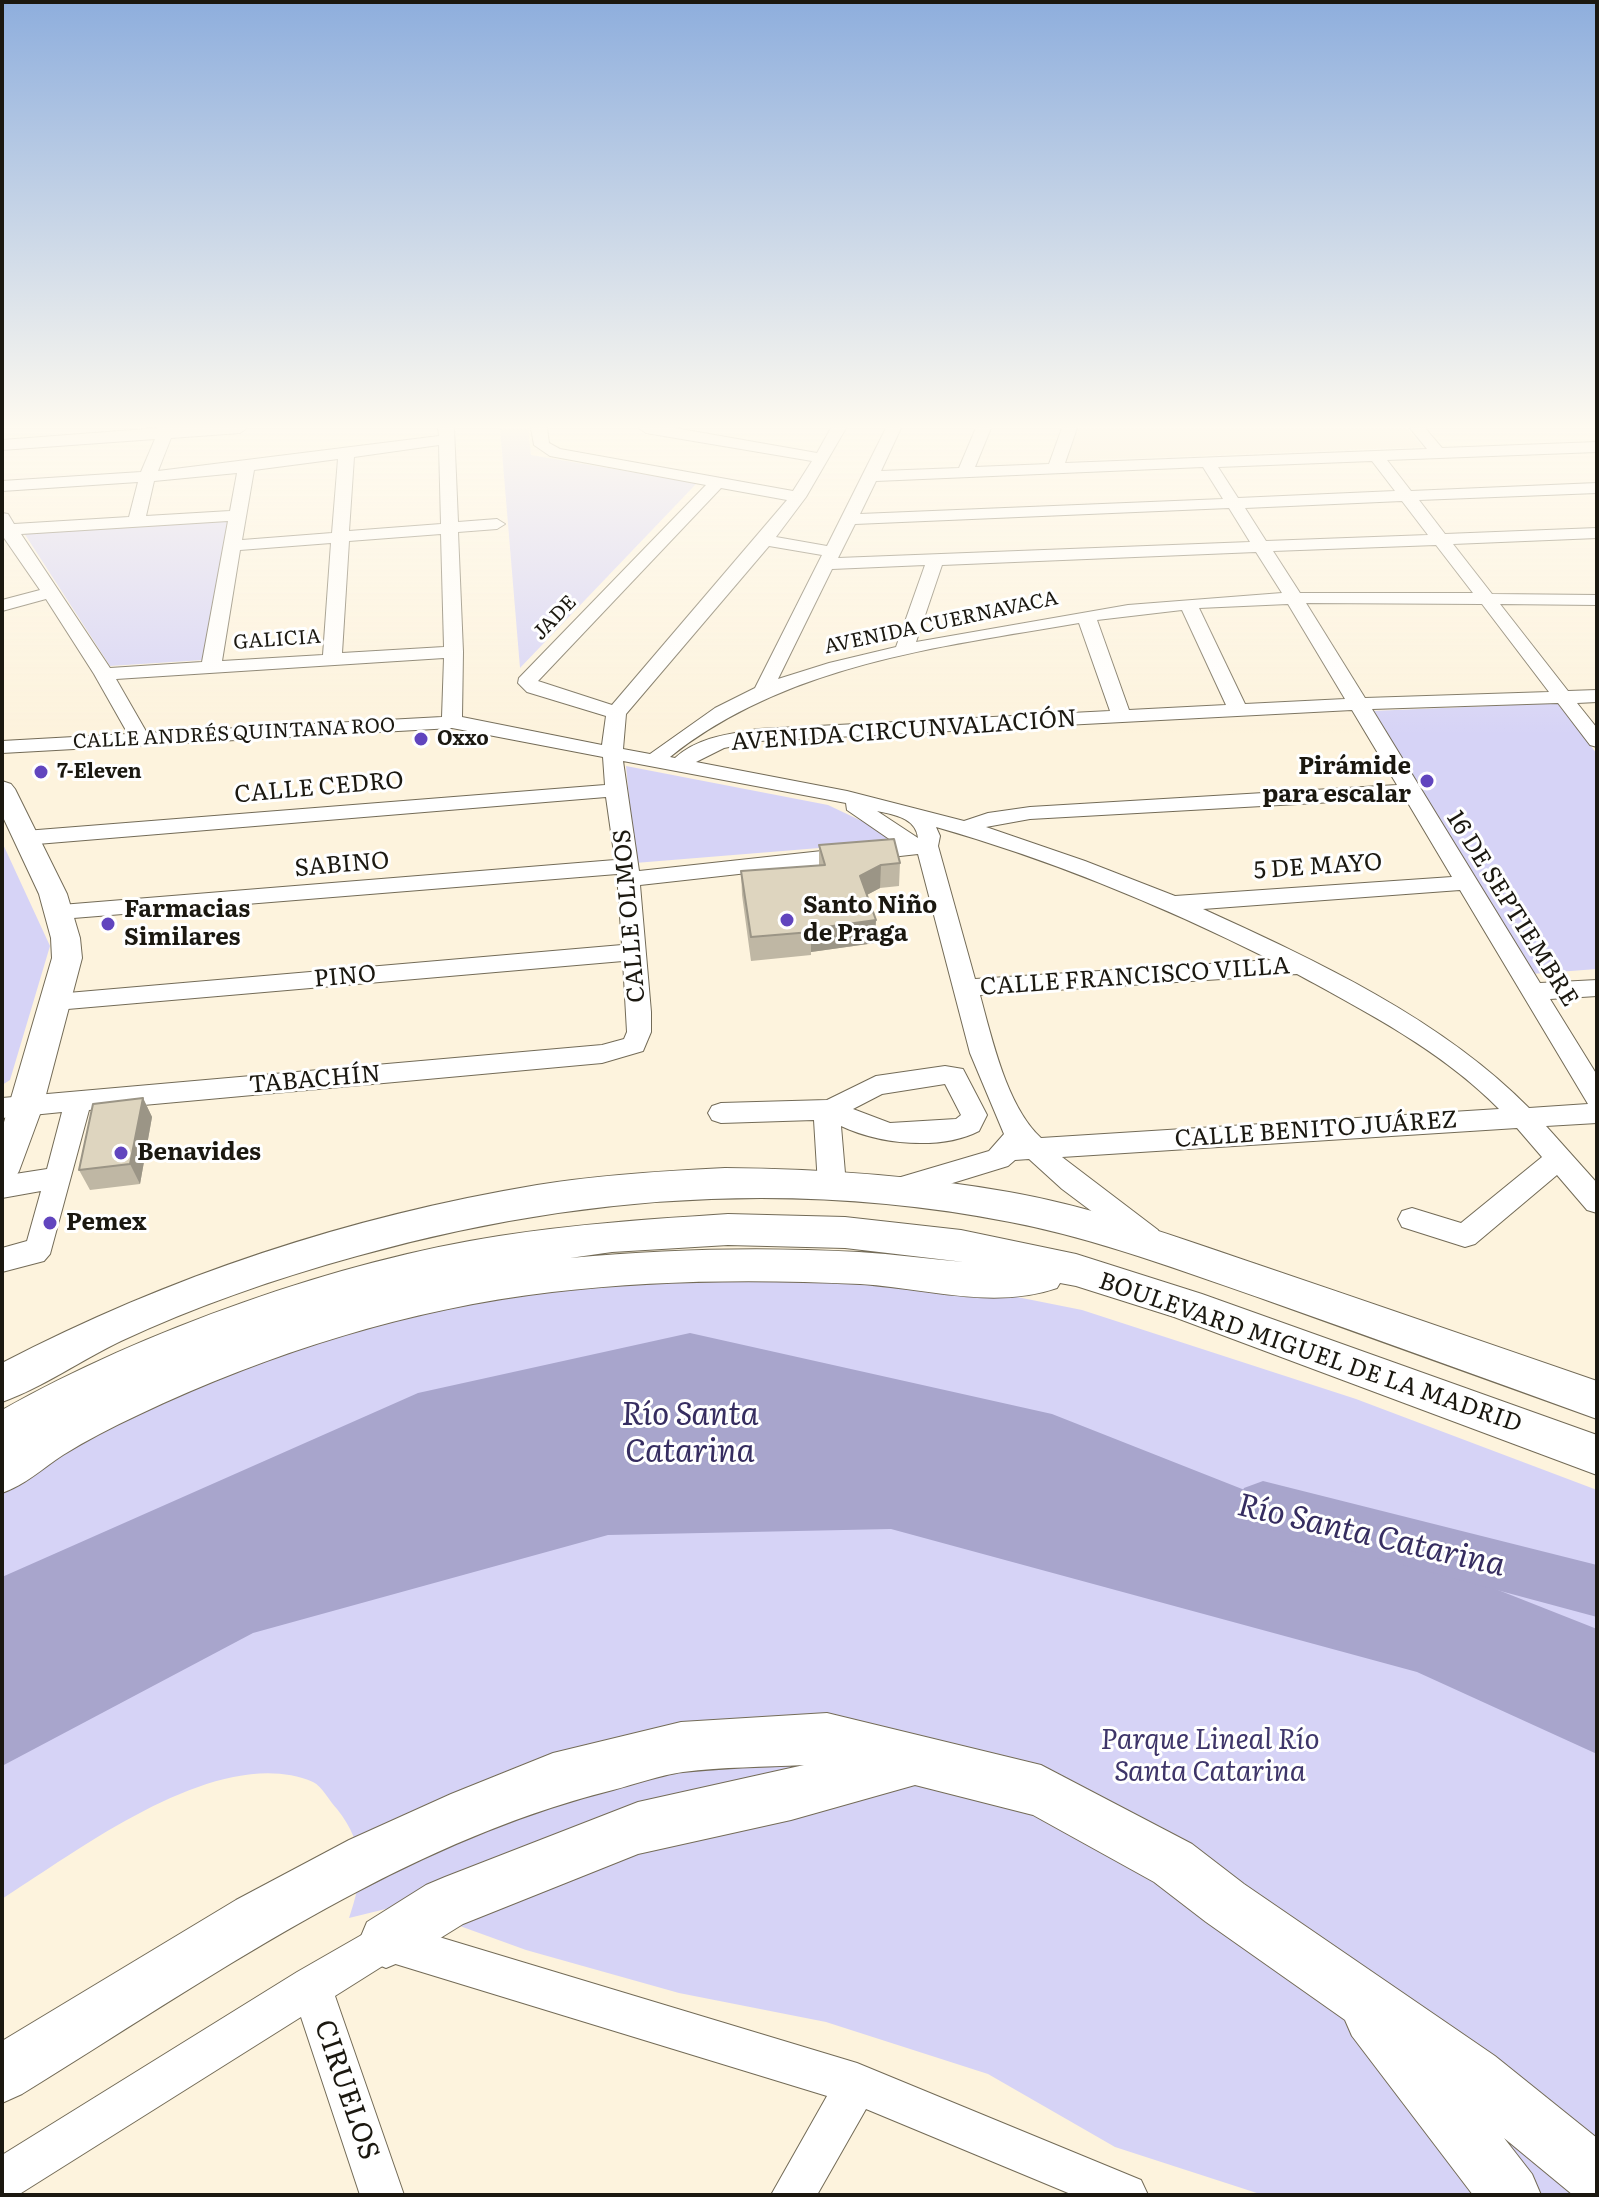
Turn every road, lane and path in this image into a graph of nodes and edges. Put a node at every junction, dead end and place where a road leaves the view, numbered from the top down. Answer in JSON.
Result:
{"nodes":[{"id":1,"x":8,"y":531,"type":"edge"},
{"id":2,"x":234,"y":531,"type":"edge"},
{"id":3,"x":340,"y":531,"type":"edge"},
{"id":4,"x":411,"y":531,"type":"edge"},
{"id":5,"x":449,"y":531,"type":"edge"},
{"id":6,"x":671,"y":531,"type":"edge"},
{"id":7,"x":772,"y":531,"type":"edge"},
{"id":8,"x":844,"y":531,"type":"edge"},
{"id":9,"x":1252,"y":531,"type":"edge"},
{"id":10,"x":1434,"y":531,"type":"edge"},
{"id":11,"x":1597,"y":533,"type":"edge"},
{"id":12,"x":340,"y":537,"type":"junction"},
{"id":13,"x":1441,"y":539,"type":"junction"},
{"id":14,"x":765,"y":540,"type":"junction"},
{"id":15,"x":231,"y":546,"type":"junction"},
{"id":16,"x":1262,"y":548,"type":"junction"},
{"id":17,"x":830,"y":558,"type":"junction"},
{"id":18,"x":935,"y":561,"type":"junction"},
{"id":19,"x":50,"y":593,"type":"junction"},
{"id":20,"x":1294,"y":598,"type":"junction"},
{"id":21,"x":1488,"y":600,"type":"junction"},
{"id":22,"x":1597,"y":600,"type":"edge"},
{"id":23,"x":1188,"y":604,"type":"junction"},
{"id":24,"x":2,"y":606,"type":"edge"},
{"id":25,"x":1086,"y":616,"type":"junction"},
{"id":26,"x":904,"y":650,"type":"junction"},
{"id":27,"x":454,"y":652,"type":"junction"},
{"id":28,"x":332,"y":658,"type":"junction"},
{"id":29,"x":211,"y":667,"type":"junction"},
{"id":30,"x":104,"y":674,"type":"junction"},
{"id":31,"x":764,"y":689,"type":"junction"},
{"id":32,"x":1597,"y":696,"type":"edge"},
{"id":33,"x":1563,"y":697,"type":"junction"},
{"id":34,"x":739,"y":701,"type":"junction"},
{"id":35,"x":1359,"y":704,"type":"junction"},
{"id":36,"x":1239,"y":711,"type":"junction"},
{"id":37,"x":616,"y":713,"type":"junction"},
{"id":38,"x":1122,"y":718,"type":"junction"},
{"id":39,"x":452,"y":722,"type":"junction"},
{"id":40,"x":759,"y":735,"type":"junction"},
{"id":41,"x":141,"y":740,"type":"junction"},
{"id":42,"x":1597,"y":741,"type":"edge"},
{"id":43,"x":2,"y":747,"type":"edge"},
{"id":44,"x":613,"y":753,"type":"junction"},
{"id":45,"x":653,"y":761,"type":"junction"},
{"id":46,"x":680,"y":765,"type":"junction"},
{"id":47,"x":2,"y":789,"type":"edge"},
{"id":48,"x":618,"y":790,"type":"junction"},
{"id":49,"x":1409,"y":791,"type":"junction"},
{"id":50,"x":846,"y":799,"type":"junction"},
{"id":51,"x":911,"y":812,"type":"junction"},
{"id":52,"x":965,"y":828,"type":"junction"},
{"id":53,"x":25,"y":838,"type":"junction"},
{"id":54,"x":922,"y":846,"type":"junction"},
{"id":55,"x":627,"y":873,"type":"junction"},
{"id":56,"x":1465,"y":883,"type":"junction"},
{"id":57,"x":1174,"y":904,"type":"junction"},
{"id":58,"x":61,"y":912,"type":"junction"},
{"id":59,"x":633,"y":952,"type":"junction"},
{"id":60,"x":1303,"y":966,"type":"junction"},
{"id":61,"x":966,"y":988,"type":"junction"},
{"id":62,"x":1597,"y":988,"type":"edge"},
{"id":63,"x":1532,"y":992,"type":"junction"},
{"id":64,"x":56,"y":1002,"type":"junction"},
{"id":65,"x":602,"y":1054,"type":"joint"},
{"id":66,"x":1597,"y":1097,"type":"edge"},
{"id":67,"x":78,"y":1101,"type":"junction"},
{"id":68,"x":15,"y":1107,"type":"edge"},
{"id":69,"x":831,"y":1110,"type":"junction"},
{"id":70,"x":721,"y":1113,"type":"dead end"},
{"id":71,"x":1597,"y":1113,"type":"edge"},
{"id":72,"x":1523,"y":1117,"type":"junction"},
{"id":73,"x":1019,"y":1143,"type":"junction"},
{"id":74,"x":1559,"y":1158,"type":"junction"},
{"id":75,"x":2,"y":1171,"type":"edge"},
{"id":76,"x":58,"y":1178,"type":"junction"},
{"id":77,"x":832,"y":1185,"type":"junction"},
{"id":78,"x":2,"y":1187,"type":"edge"},
{"id":79,"x":894,"y":1190,"type":"junction"},
{"id":80,"x":1597,"y":1202,"type":"edge"},
{"id":81,"x":1412,"y":1219,"type":"dead end"},
{"id":82,"x":1164,"y":1249,"type":"junction"},
{"id":83,"x":2,"y":1260,"type":"edge"},
{"id":84,"x":1076,"y":1270,"type":"junction"},
{"id":85,"x":2,"y":1384,"type":"edge"},
{"id":86,"x":1597,"y":1400,"type":"edge"},
{"id":87,"x":2,"y":1432,"type":"edge"},
{"id":88,"x":1597,"y":1455,"type":"edge"},
{"id":89,"x":2,"y":1473,"type":"edge"},
{"id":90,"x":919,"y":1758,"type":"junction"},
{"id":91,"x":386,"y":1941,"type":"junction"},
{"id":92,"x":311,"y":1986,"type":"junction"},
{"id":93,"x":1351,"y":1989,"type":"junction"},
{"id":94,"x":2,"y":2074,"type":"edge"},
{"id":95,"x":857,"y":2084,"type":"junction"},
{"id":96,"x":1597,"y":2176,"type":"edge"},
{"id":97,"x":2,"y":2180,"type":"edge"},
{"id":98,"x":1121,"y":2194,"type":"edge"},
{"id":99,"x":382,"y":2195,"type":"edge"},
{"id":100,"x":793,"y":2195,"type":"edge"},
{"id":101,"x":1511,"y":2195,"type":"edge"}],
"edges":[{"from":1,"to":19,"type":"street"},
{"from":2,"to":15,"type":"street"},
{"from":3,"to":12,"type":"street"},
{"from":4,"to":12,"type":"street"},
{"from":5,"to":27,"type":"street"},
{"from":6,"to":37,"type":"street","name":"JADE"},
{"from":7,"to":14,"type":"street"},
{"from":8,"to":17,"type":"street"},
{"from":9,"to":16,"type":"street","name":"16 DE SEPTIEMBRE"},
{"from":10,"to":13,"type":"street"},
{"from":11,"to":13,"type":"street"},
{"from":12,"to":15,"type":"street"},
{"from":12,"to":28,"type":"street"},
{"from":13,"to":16,"type":"street"},
{"from":13,"to":21,"type":"street"},
{"from":14,"to":17,"type":"street"},
{"from":14,"to":37,"type":"street"},
{"from":15,"to":29,"type":"street"},
{"from":16,"to":18,"type":"street"},
{"from":16,"to":20,"type":"street","name":"16 DE SEPTIEMBRE"},
{"from":17,"to":18,"type":"street"},
{"from":17,"to":31,"type":"street"},
{"from":18,"to":26,"type":"street"},
{"from":19,"to":24,"type":"street"},
{"from":19,"to":30,"type":"street"},
{"from":20,"to":21,"type":"street","name":"AVENIDA CUERNAVACA"},
{"from":20,"to":23,"type":"street","name":"AVENIDA CUERNAVACA"},
{"from":20,"to":35,"type":"street","name":"16 DE SEPTIEMBRE"},
{"from":21,"to":22,"type":"street","name":"AVENIDA CUERNAVACA"},
{"from":21,"to":33,"type":"street"},
{"from":23,"to":25,"type":"street","name":"AVENIDA CUERNAVACA"},
{"from":23,"to":36,"type":"street"},
{"from":25,"to":26,"type":"street","name":"AVENIDA CUERNAVACA"},
{"from":25,"to":38,"type":"street"},
{"from":26,"to":31,"type":"street","name":"AVENIDA CUERNAVACA"},
{"from":27,"to":28,"type":"street","name":"GALICIA"},
{"from":27,"to":39,"type":"street"},
{"from":28,"to":29,"type":"street","name":"GALICIA"},
{"from":29,"to":30,"type":"street","name":"GALICIA"},
{"from":30,"to":41,"type":"street"},
{"from":31,"to":34,"type":"street","name":"AVENIDA CUERNAVACA"},
{"from":32,"to":33,"type":"street","name":"AVENIDA CIRCUNVALACIÓN"},
{"from":33,"to":35,"type":"street","name":"AVENIDA CIRCUNVALACIÓN"},
{"from":33,"to":42,"type":"street"},
{"from":34,"to":40,"type":"street"},
{"from":34,"to":45,"type":"street","name":"AVENIDA CUERNAVACA"},
{"from":35,"to":36,"type":"street","name":"AVENIDA CIRCUNVALACIÓN"},
{"from":35,"to":49,"type":"street","name":"16 DE SEPTIEMBRE"},
{"from":36,"to":38,"type":"street","name":"AVENIDA CIRCUNVALACIÓN"},
{"from":37,"to":44,"type":"street","name":"CALLE OLMOS"},
{"from":38,"to":40,"type":"street","name":"AVENIDA CIRCUNVALACIÓN"},
{"from":39,"to":41,"type":"street","name":"CALLE ANDRÉS QUINTANA ROO"},
{"from":39,"to":44,"type":"street","name":"CALLE ANDRÉS QUINTANA ROO"},
{"from":40,"to":46,"type":"street","name":"AVENIDA CIRCUNVALACIÓN"},
{"from":41,"to":43,"type":"street","name":"CALLE ANDRÉS QUINTANA ROO"},
{"from":44,"to":45,"type":"street","name":"CALLE ANDRÉS QUINTANA ROO"},
{"from":44,"to":48,"type":"street","name":"CALLE OLMOS"},
{"from":45,"to":46,"type":"street","name":"CALLE ANDRÉS QUINTANA ROO"},
{"from":46,"to":50,"type":"street","name":"AVENIDA CIRCUNVALACIÓN"},
{"from":47,"to":53,"type":"main road"},
{"from":48,"to":53,"type":"street","name":"CALLE CEDRO"},
{"from":48,"to":55,"type":"street","name":"CALLE OLMOS"},
{"from":49,"to":52,"type":"street"},
{"from":49,"to":56,"type":"street","name":"16 DE SEPTIEMBRE"},
{"from":50,"to":51,"type":"street","name":"AVENIDA CIRCUNVALACIÓN"},
{"from":50,"to":54,"type":"street"},
{"from":51,"to":52,"type":"street","name":"AVENIDA CIRCUNVALACIÓN"},
{"from":51,"to":54,"type":"street"},
{"from":52,"to":57,"type":"street","name":"AVENIDA CIRCUNVALACIÓN"},
{"from":53,"to":58,"type":"main road"},
{"from":54,"to":55,"type":"street","name":"SABINO"},
{"from":54,"to":61,"type":"street"},
{"from":55,"to":58,"type":"street","name":"SABINO"},
{"from":55,"to":59,"type":"street","name":"CALLE OLMOS"},
{"from":56,"to":57,"type":"street","name":"5 DE MAYO"},
{"from":56,"to":63,"type":"street","name":"16 DE SEPTIEMBRE"},
{"from":57,"to":60,"type":"street","name":"AVENIDA CIRCUNVALACIÓN"},
{"from":58,"to":64,"type":"main road"},
{"from":59,"to":64,"type":"street","name":"PINO"},
{"from":59,"to":65,"type":"street","name":"CALLE OLMOS"},
{"from":60,"to":61,"type":"street","name":"CALLE FRANCISCO VILLA"},
{"from":60,"to":72,"type":"street","name":"AVENIDA CIRCUNVALACIÓN"},
{"from":61,"to":73,"type":"street"},
{"from":62,"to":63,"type":"street"},
{"from":63,"to":66,"type":"street","name":"16 DE SEPTIEMBRE"},
{"from":64,"to":68,"type":"main road"},
{"from":65,"to":67,"type":"street","name":"TABACHÍN"},
{"from":67,"to":68,"type":"street","name":"TABACHÍN"},
{"from":67,"to":76,"type":"street"},
{"from":68,"to":75,"type":"main road"},
{"from":69,"to":69,"type":"street"},
{"from":69,"to":70,"type":"street"},
{"from":69,"to":77,"type":"street"},
{"from":71,"to":72,"type":"street","name":"CALLE BENITO JUÁREZ"},
{"from":72,"to":73,"type":"street","name":"CALLE BENITO JUÁREZ"},
{"from":72,"to":74,"type":"street","name":"AVENIDA CIRCUNVALACIÓN"},
{"from":73,"to":79,"type":"street"},
{"from":73,"to":82,"type":"street"},
{"from":74,"to":80,"type":"street","name":"AVENIDA CIRCUNVALACIÓN"},
{"from":74,"to":81,"type":"street"},
{"from":76,"to":78,"type":"street"},
{"from":76,"to":83,"type":"street"},
{"from":77,"to":79,"type":"highway","name":"BOULEVARD MIGUEL DE LA MADRID"},
{"from":77,"to":85,"type":"highway","name":"BOULEVARD MIGUEL DE LA MADRID"},
{"from":79,"to":82,"type":"highway","name":"BOULEVARD MIGUEL DE LA MADRID"},
{"from":82,"to":86,"type":"highway","name":"BOULEVARD MIGUEL DE LA MADRID"},
{"from":84,"to":87,"type":"highway","name":"BOULEVARD MIGUEL DE LA MADRID"},
{"from":84,"to":88,"type":"highway","name":"BOULEVARD MIGUEL DE LA MADRID"},
{"from":84,"to":89,"type":"highway"},
{"from":90,"to":91,"type":"highway"},
{"from":90,"to":93,"type":"highway"},
{"from":90,"to":94,"type":"highway"},
{"from":91,"to":92,"type":"street"},
{"from":91,"to":95,"type":"street"},
{"from":92,"to":97,"type":"street"},
{"from":92,"to":99,"type":"street","name":"CIRUELOS"},
{"from":93,"to":96,"type":"highway"},
{"from":93,"to":101,"type":"highway"},
{"from":95,"to":98,"type":"street"},
{"from":95,"to":100,"type":"street"}]}
